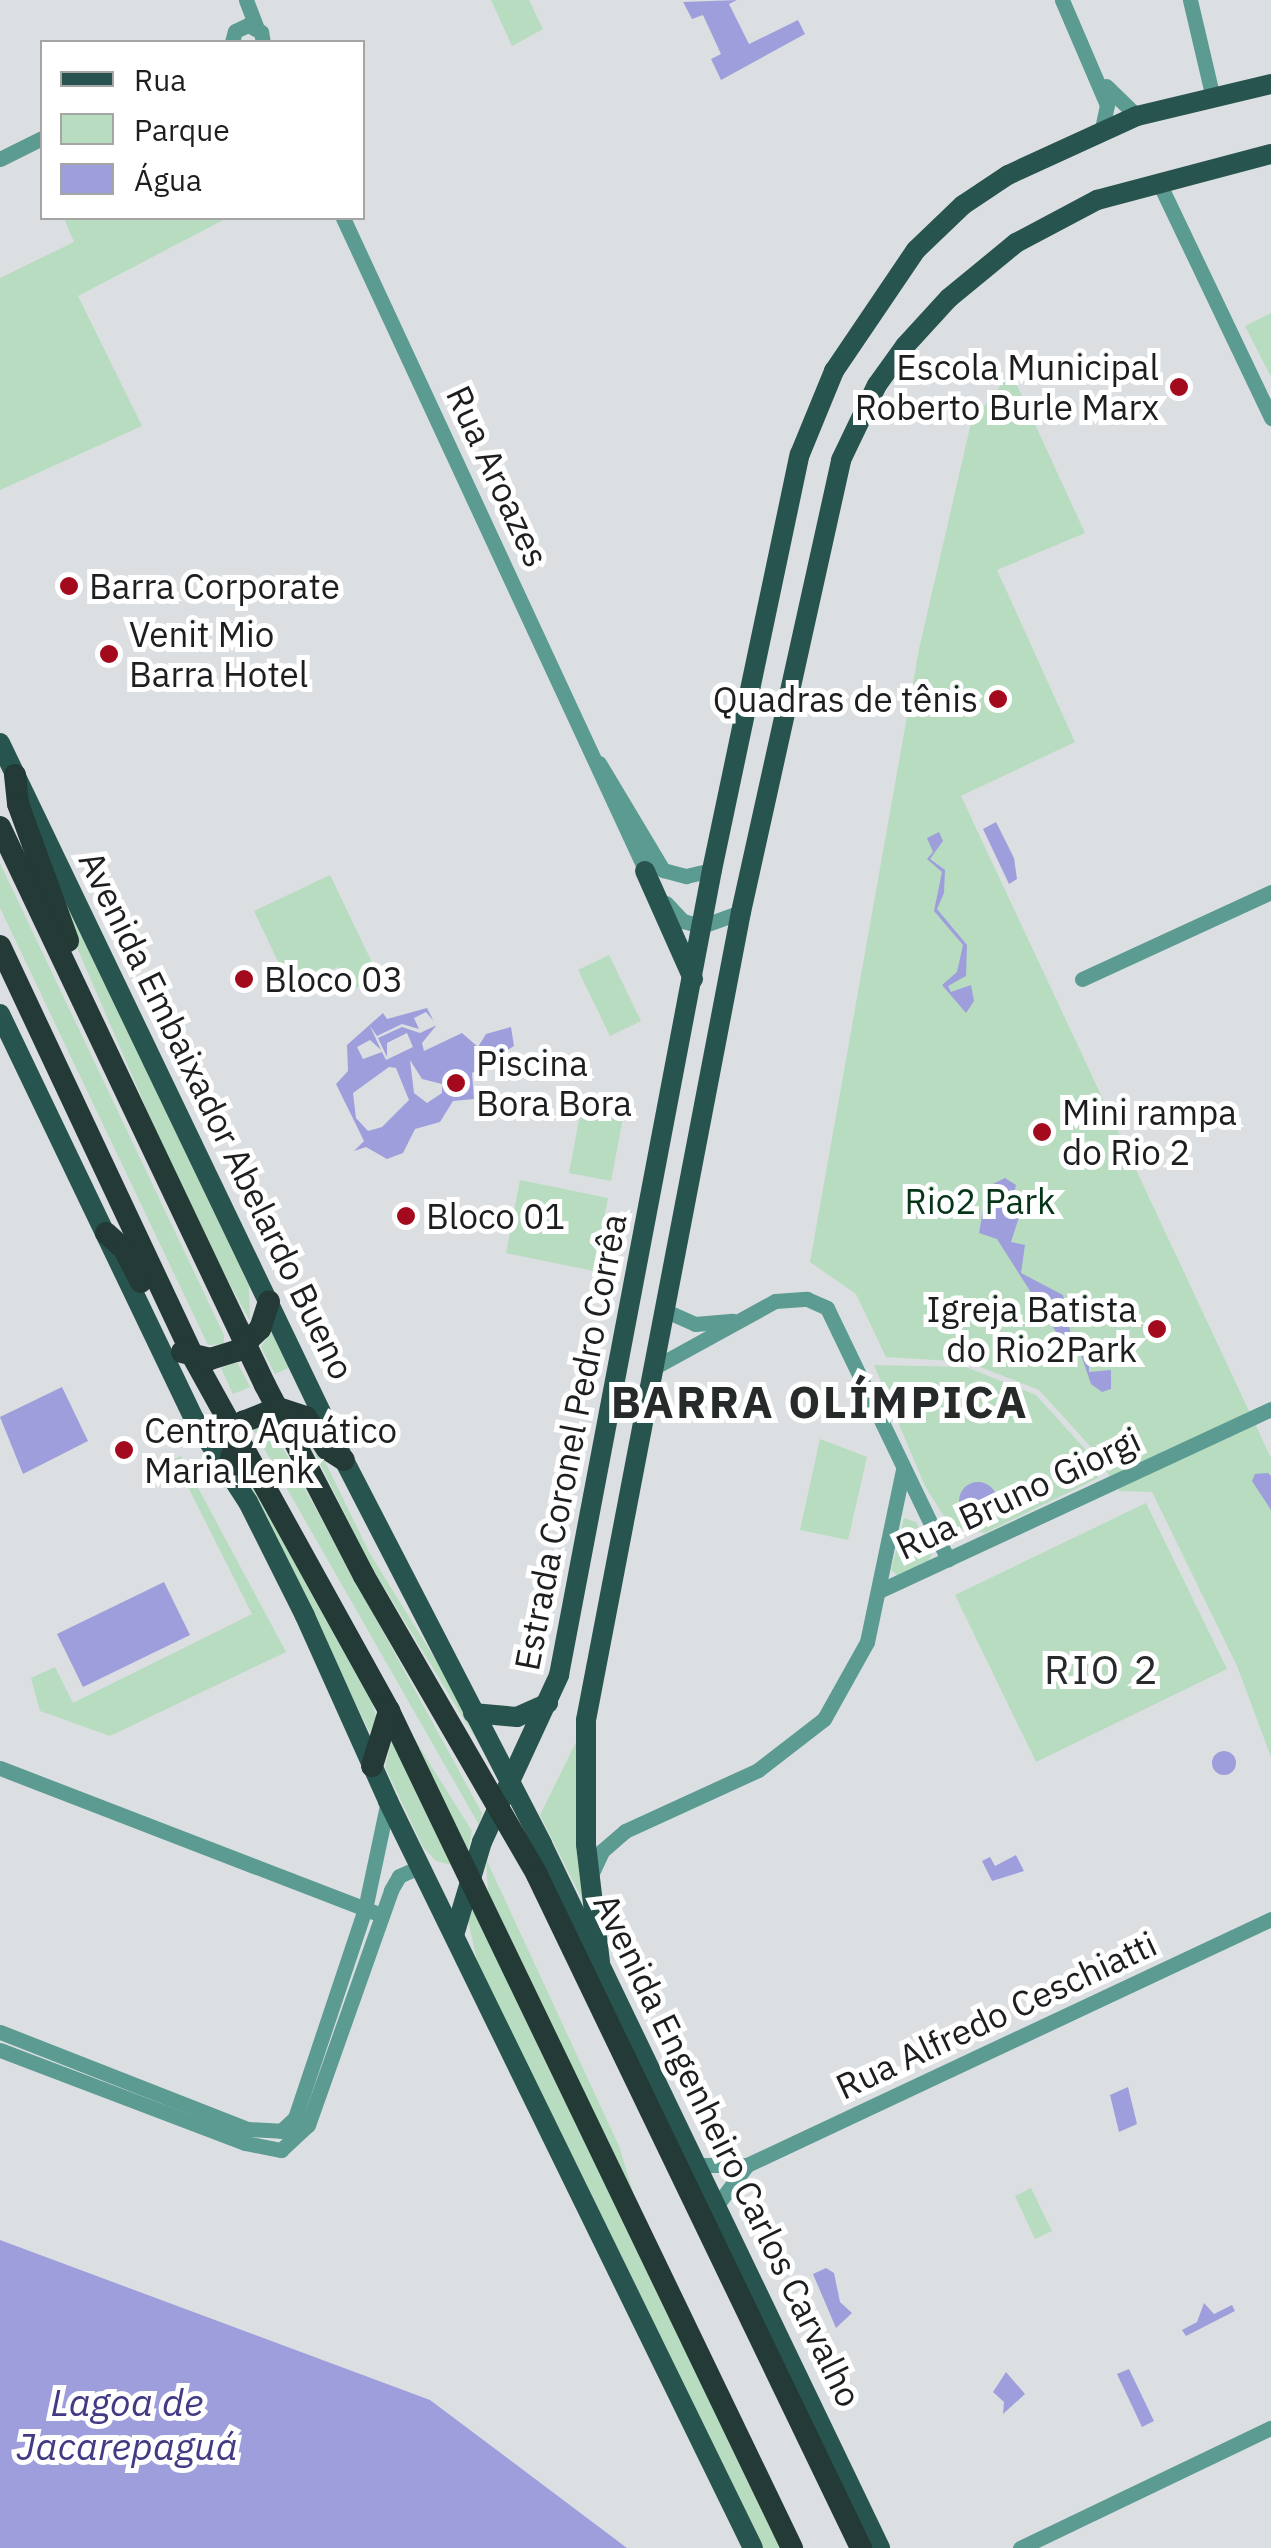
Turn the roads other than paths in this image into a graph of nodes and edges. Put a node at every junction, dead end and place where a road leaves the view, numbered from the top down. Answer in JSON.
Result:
{"nodes":[{"id":1,"x":243,"y":0,"type":"edge"},
{"id":2,"x":1062,"y":0,"type":"edge"},
{"id":3,"x":1190,"y":0,"type":"edge"},
{"id":4,"x":232,"y":38,"type":"edge"},
{"id":5,"x":263,"y":38,"type":"edge"},
{"id":6,"x":1091,"y":62,"type":"junction"},
{"id":7,"x":1271,"y":84,"type":"edge"},
{"id":8,"x":1212,"y":98,"type":"junction"},
{"id":9,"x":1137,"y":116,"type":"junction"},
{"id":10,"x":1102,"y":129,"type":"junction"},
{"id":11,"x":40,"y":139,"type":"edge"},
{"id":12,"x":1271,"y":154,"type":"edge"},
{"id":13,"x":0,"y":158,"type":"edge"},
{"id":14,"x":1161,"y":187,"type":"junction"},
{"id":15,"x":345,"y":220,"type":"edge"},
{"id":16,"x":1271,"y":418,"type":"edge"},
{"id":17,"x":0,"y":743,"type":"edge"},
{"id":18,"x":597,"y":761,"type":"junction"},
{"id":19,"x":15,"y":775,"type":"junction"},
{"id":20,"x":0,"y":827,"type":"edge"},
{"id":21,"x":712,"y":870,"type":"junction"},
{"id":22,"x":644,"y":871,"type":"junction"},
{"id":23,"x":1271,"y":892,"type":"edge"},
{"id":24,"x":741,"y":912,"type":"junction"},
{"id":25,"x":702,"y":926,"type":"junction"},
{"id":26,"x":0,"y":946,"type":"edge"},
{"id":27,"x":693,"y":978,"type":"junction"},
{"id":28,"x":1082,"y":979,"type":"dead end"},
{"id":29,"x":0,"y":1014,"type":"edge"},
{"id":30,"x":138,"y":1116,"type":"junction"},
{"id":31,"x":106,"y":1233,"type":"junction"},
{"id":32,"x":269,"y":1301,"type":"junction"},
{"id":33,"x":666,"y":1311,"type":"junction"},
{"id":34,"x":737,"y":1320,"type":"junction"},
{"id":35,"x":246,"y":1346,"type":"junction"},
{"id":36,"x":193,"y":1356,"type":"junction"},
{"id":37,"x":655,"y":1367,"type":"junction"},
{"id":38,"x":612,"y":1404,"type":"junction"},
{"id":39,"x":278,"y":1408,"type":"junction"},
{"id":40,"x":1271,"y":1409,"type":"edge"},
{"id":41,"x":235,"y":1434,"type":"junction"},
{"id":42,"x":344,"y":1460,"type":"junction"},
{"id":43,"x":904,"y":1469,"type":"junction"},
{"id":44,"x":227,"y":1471,"type":"junction"},
{"id":45,"x":948,"y":1559,"type":"junction"},
{"id":46,"x":879,"y":1591,"type":"junction"},
{"id":47,"x":548,"y":1703,"type":"junction"},
{"id":48,"x":388,"y":1711,"type":"junction"},
{"id":49,"x":473,"y":1713,"type":"junction"},
{"id":50,"x":372,"y":1766,"type":"junction"},
{"id":51,"x":0,"y":1768,"type":"edge"},
{"id":52,"x":510,"y":1784,"type":"junction"},
{"id":53,"x":388,"y":1800,"type":"junction"},
{"id":54,"x":499,"y":1807,"type":"junction"},
{"id":55,"x":421,"y":1866,"type":"junction"},
{"id":56,"x":590,"y":1877,"type":"junction"},
{"id":57,"x":470,"y":1878,"type":"junction"},
{"id":58,"x":364,"y":1909,"type":"junction"},
{"id":59,"x":383,"y":1915,"type":"junction"},
{"id":60,"x":1271,"y":1920,"type":"edge"},
{"id":61,"x":455,"y":1932,"type":"junction"},
{"id":62,"x":600,"y":1962,"type":"junction"},
{"id":63,"x":0,"y":2032,"type":"edge"},
{"id":64,"x":0,"y":2050,"type":"edge"},
{"id":65,"x":227,"y":2129,"type":"junction"},
{"id":66,"x":698,"y":2165,"type":"junction"},
{"id":67,"x":747,"y":2166,"type":"junction"},
{"id":68,"x":717,"y":2205,"type":"junction"},
{"id":69,"x":1271,"y":2428,"type":"edge"},
{"id":70,"x":753,"y":2548,"type":"edge"},
{"id":71,"x":792,"y":2548,"type":"edge"},
{"id":72,"x":861,"y":2548,"type":"edge"},
{"id":73,"x":880,"y":2548,"type":"edge"},
{"id":74,"x":1020,"y":2548,"type":"edge"}],
"edges":[{"from":1,"to":4,"type":"street"},
{"from":1,"to":5,"type":"street"},
{"from":2,"to":6,"type":"street"},
{"from":3,"to":8,"type":"street"},
{"from":4,"to":5,"type":"street"},
{"from":6,"to":9,"type":"street"},
{"from":6,"to":10,"type":"street"},
{"from":7,"to":8,"type":"main road","name":"Estrada Coronel Pedro Corrêa"},
{"from":8,"to":9,"type":"main road","name":"Estrada Coronel Pedro Corrêa"},
{"from":9,"to":10,"type":"main road","name":"Estrada Coronel Pedro Corrêa"},
{"from":10,"to":21,"type":"main road","name":"Estrada Coronel Pedro Corrêa"},
{"from":11,"to":13,"type":"street"},
{"from":12,"to":14,"type":"main road","name":"Estrada Coronel Pedro Corrêa"},
{"from":14,"to":16,"type":"street"},
{"from":14,"to":24,"type":"main road","name":"Estrada Coronel Pedro Corrêa"},
{"from":15,"to":18,"type":"street","name":"Rua Aroazes"},
{"from":17,"to":19,"type":"main road","name":"Avenida Embaixador Abelardo Bueno"},
{"from":18,"to":21,"type":"street","name":"Rua Aroazes"},
{"from":18,"to":22,"type":"street","name":"Rua Aroazes"},
{"from":19,"to":30,"type":"highway"},
{"from":19,"to":32,"type":"main road","name":"Avenida Embaixador Abelardo Bueno"},
{"from":20,"to":30,"type":"highway","name":"Avenida Embaixador Abelardo Bueno"},
{"from":21,"to":25,"type":"main road","name":"Estrada Coronel Pedro Corrêa"},
{"from":22,"to":25,"type":"street","name":"Rua Aroazes"},
{"from":22,"to":27,"type":"main road"},
{"from":23,"to":28,"type":"street"},
{"from":24,"to":25,"type":"street"},
{"from":24,"to":33,"type":"main road","name":"Estrada Coronel Pedro Corrêa"},
{"from":25,"to":27,"type":"main road","name":"Estrada Coronel Pedro Corrêa"},
{"from":26,"to":36,"type":"highway"},
{"from":27,"to":38,"type":"main road","name":"Estrada Coronel Pedro Corrêa"},
{"from":29,"to":31,"type":"main road"},
{"from":30,"to":35,"type":"highway","name":"Avenida Embaixador Abelardo Bueno"},
{"from":31,"to":36,"type":"highway"},
{"from":31,"to":44,"type":"main road"},
{"from":32,"to":35,"type":"highway"},
{"from":32,"to":42,"type":"main road","name":"Avenida Embaixador Abelardo Bueno"},
{"from":33,"to":34,"type":"street"},
{"from":33,"to":37,"type":"main road","name":"Estrada Coronel Pedro Corrêa"},
{"from":34,"to":37,"type":"street"},
{"from":34,"to":43,"type":"street"},
{"from":35,"to":36,"type":"highway"},
{"from":35,"to":39,"type":"highway","name":"Avenida Embaixador Abelardo Bueno"},
{"from":36,"to":41,"type":"highway"},
{"from":37,"to":38,"type":"main road"},
{"from":37,"to":56,"type":"main road","name":"Estrada Coronel Pedro Corrêa"},
{"from":38,"to":47,"type":"main road","name":"Estrada Coronel Pedro Corrêa"},
{"from":39,"to":41,"type":"highway"},
{"from":39,"to":42,"type":"highway"},
{"from":39,"to":54,"type":"highway","name":"Avenida Embaixador Abelardo Bueno"},
{"from":40,"to":45,"type":"street","name":"Rua Bruno Giorgi"},
{"from":41,"to":44,"type":"highway"},
{"from":41,"to":48,"type":"highway"},
{"from":42,"to":49,"type":"main road","name":"Avenida Embaixador Abelardo Bueno"},
{"from":43,"to":45,"type":"street"},
{"from":43,"to":46,"type":"street"},
{"from":44,"to":50,"type":"main road"},
{"from":45,"to":46,"type":"street","name":"Rua Bruno Giorgi"},
{"from":46,"to":56,"type":"street","name":"Rua Bruno Giorgi"},
{"from":47,"to":49,"type":"main road"},
{"from":47,"to":52,"type":"main road","name":"Estrada Coronel Pedro Corrêa"},
{"from":48,"to":50,"type":"highway"},
{"from":48,"to":57,"type":"highway"},
{"from":49,"to":52,"type":"main road","name":"Avenida Embaixador Abelardo Bueno"},
{"from":50,"to":53,"type":"main road"},
{"from":51,"to":58,"type":"street"},
{"from":52,"to":54,"type":"main road","name":"Estrada Coronel Pedro Corrêa"},
{"from":52,"to":62,"type":"main road","name":"Avenida Engenheiro Carlos Carvalho"},
{"from":53,"to":55,"type":"main road"},
{"from":53,"to":58,"type":"street"},
{"from":54,"to":57,"type":"main road","name":"Estrada Coronel Pedro Corrêa"},
{"from":54,"to":72,"type":"highway","name":"Avenida Engenheiro Carlos Carvalho"},
{"from":55,"to":59,"type":"street"},
{"from":55,"to":61,"type":"main road"},
{"from":56,"to":62,"type":"main road","name":"Estrada Coronel Pedro Corrêa"},
{"from":57,"to":61,"type":"main road","name":"Estrada Coronel Pedro Corrêa"},
{"from":57,"to":71,"type":"highway"},
{"from":58,"to":59,"type":"street"},
{"from":58,"to":65,"type":"street"},
{"from":59,"to":65,"type":"street"},
{"from":60,"to":67,"type":"street","name":"Rua Alfredo Ceschiatti"},
{"from":61,"to":70,"type":"main road"},
{"from":62,"to":66,"type":"main road","name":"Avenida Engenheiro Carlos Carvalho"},
{"from":63,"to":65,"type":"street"},
{"from":64,"to":65,"type":"street"},
{"from":66,"to":67,"type":"street","name":"Rua Alfredo Ceschiatti"},
{"from":66,"to":68,"type":"main road","name":"Avenida Engenheiro Carlos Carvalho"},
{"from":67,"to":68,"type":"street","name":"Rua Alfredo Ceschiatti"},
{"from":68,"to":73,"type":"main road","name":"Avenida Engenheiro Carlos Carvalho"},
{"from":69,"to":74,"type":"street"}]}
